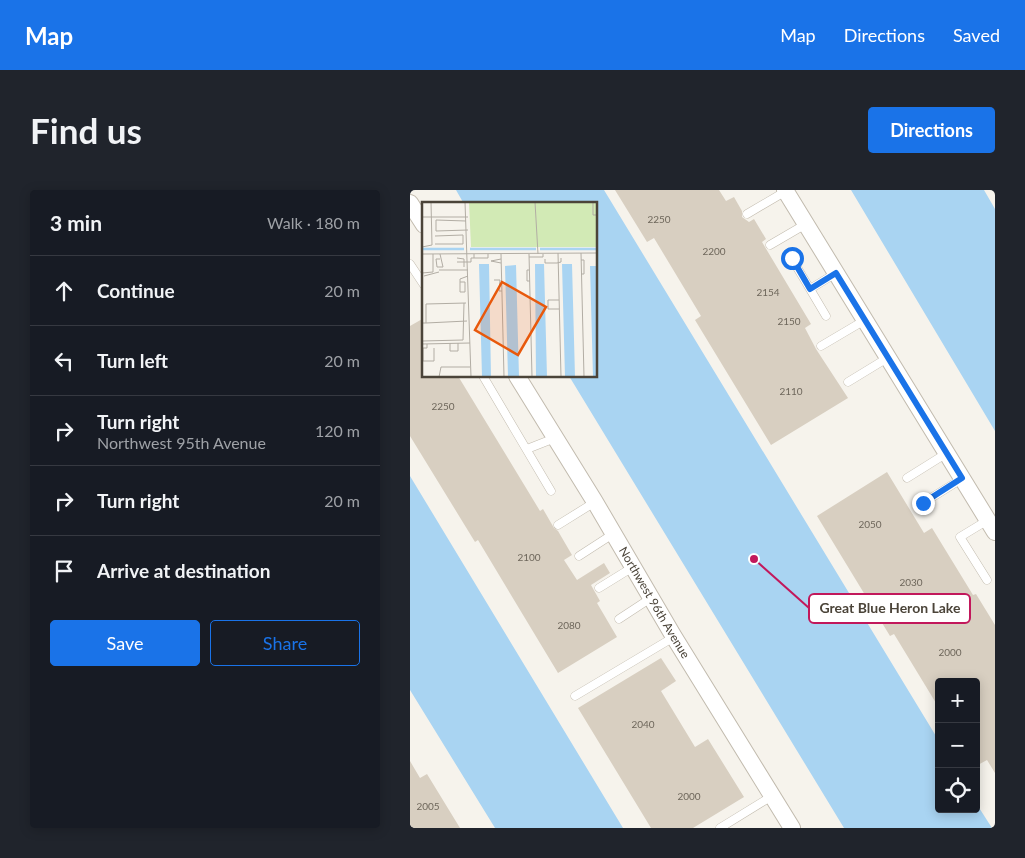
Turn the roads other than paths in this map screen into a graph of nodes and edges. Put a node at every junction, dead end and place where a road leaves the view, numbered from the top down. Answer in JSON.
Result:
{"nodes":[{"id":1,"x":785,"y":190,"type":"edge"},
{"id":2,"x":410,"y":203,"type":"edge"},
{"id":3,"x":748,"y":214,"type":"dead end"},
{"id":4,"x":422,"y":222,"type":"edge"},
{"id":5,"x":806,"y":224,"type":"junction"},
{"id":6,"x":770,"y":245,"type":"dead end"},
{"id":7,"x":792,"y":258,"type":"dead end"},
{"id":8,"x":410,"y":264,"type":"edge"},
{"id":9,"x":836,"y":273,"type":"junction"},
{"id":10,"x":422,"y":282,"type":"edge"},
{"id":11,"x":810,"y":289,"type":"junction"},
{"id":12,"x":826,"y":316,"type":"dead end"},
{"id":13,"x":865,"y":320,"type":"junction"},
{"id":14,"x":821,"y":346,"type":"dead end"},
{"id":15,"x":888,"y":357,"type":"junction"},
{"id":16,"x":484,"y":378,"type":"edge"},
{"id":17,"x":518,"y":378,"type":"edge"},
{"id":18,"x":848,"y":382,"type":"dead end"},
{"id":19,"x":555,"y":438,"type":"junction"},
{"id":20,"x":527,"y":449,"type":"junction"},
{"id":21,"x":947,"y":454,"type":"junction"},
{"id":22,"x":908,"y":478,"type":"dead end"},
{"id":23,"x":962,"y":478,"type":"junction"},
{"id":24,"x":551,"y":491,"type":"dead end"},
{"id":25,"x":595,"y":502,"type":"junction"},
{"id":26,"x":923,"y":503,"type":"dead end"},
{"id":27,"x":558,"y":525,"type":"dead end"},
{"id":28,"x":991,"y":526,"type":"edge"},
{"id":29,"x":614,"y":534,"type":"junction"},
{"id":30,"x":579,"y":556,"type":"dead end"},
{"id":31,"x":633,"y":568,"type":"junction"},
{"id":32,"x":987,"y":580,"type":"dead end"},
{"id":33,"x":599,"y":588,"type":"dead end"},
{"id":34,"x":651,"y":598,"type":"junction"},
{"id":35,"x":619,"y":619,"type":"dead end"},
{"id":36,"x":674,"y":638,"type":"junction"},
{"id":37,"x":575,"y":696,"type":"dead end"},
{"id":38,"x":772,"y":796,"type":"junction"},
{"id":39,"x":790,"y":827,"type":"edge"},
{"id":40,"x":720,"y":828,"type":"edge"}],
"edges":[{"from":1,"to":3,"type":"lane"},
{"from":1,"to":5,"type":"street"},
{"from":2,"to":4,"type":"street"},
{"from":5,"to":6,"type":"lane"},
{"from":5,"to":9,"type":"street"},
{"from":7,"to":11,"type":"lane"},
{"from":8,"to":10,"type":"lane"},
{"from":9,"to":11,"type":"lane"},
{"from":9,"to":13,"type":"street"},
{"from":11,"to":12,"type":"lane"},
{"from":13,"to":14,"type":"lane"},
{"from":13,"to":15,"type":"street"},
{"from":15,"to":18,"type":"lane"},
{"from":15,"to":21,"type":"street"},
{"from":16,"to":20,"type":"lane"},
{"from":17,"to":19,"type":"street","name":"Northwest 96th Avenue"},
{"from":19,"to":20,"type":"lane"},
{"from":19,"to":25,"type":"street","name":"Northwest 96th Avenue"},
{"from":20,"to":24,"type":"lane"},
{"from":21,"to":22,"type":"lane"},
{"from":21,"to":23,"type":"street"},
{"from":23,"to":26,"type":"lane"},
{"from":23,"to":28,"type":"street"},
{"from":25,"to":27,"type":"lane"},
{"from":25,"to":29,"type":"street","name":"Northwest 96th Avenue"},
{"from":28,"to":32,"type":"lane"},
{"from":29,"to":30,"type":"lane"},
{"from":29,"to":31,"type":"street","name":"Northwest 96th Avenue"},
{"from":31,"to":33,"type":"lane"},
{"from":31,"to":34,"type":"street","name":"Northwest 96th Avenue"},
{"from":34,"to":35,"type":"lane"},
{"from":34,"to":36,"type":"street","name":"Northwest 96th Avenue"},
{"from":36,"to":37,"type":"lane"},
{"from":36,"to":38,"type":"street","name":"Northwest 96th Avenue"},
{"from":38,"to":39,"type":"street","name":"Northwest 96th Avenue"},
{"from":38,"to":40,"type":"lane"}]}
